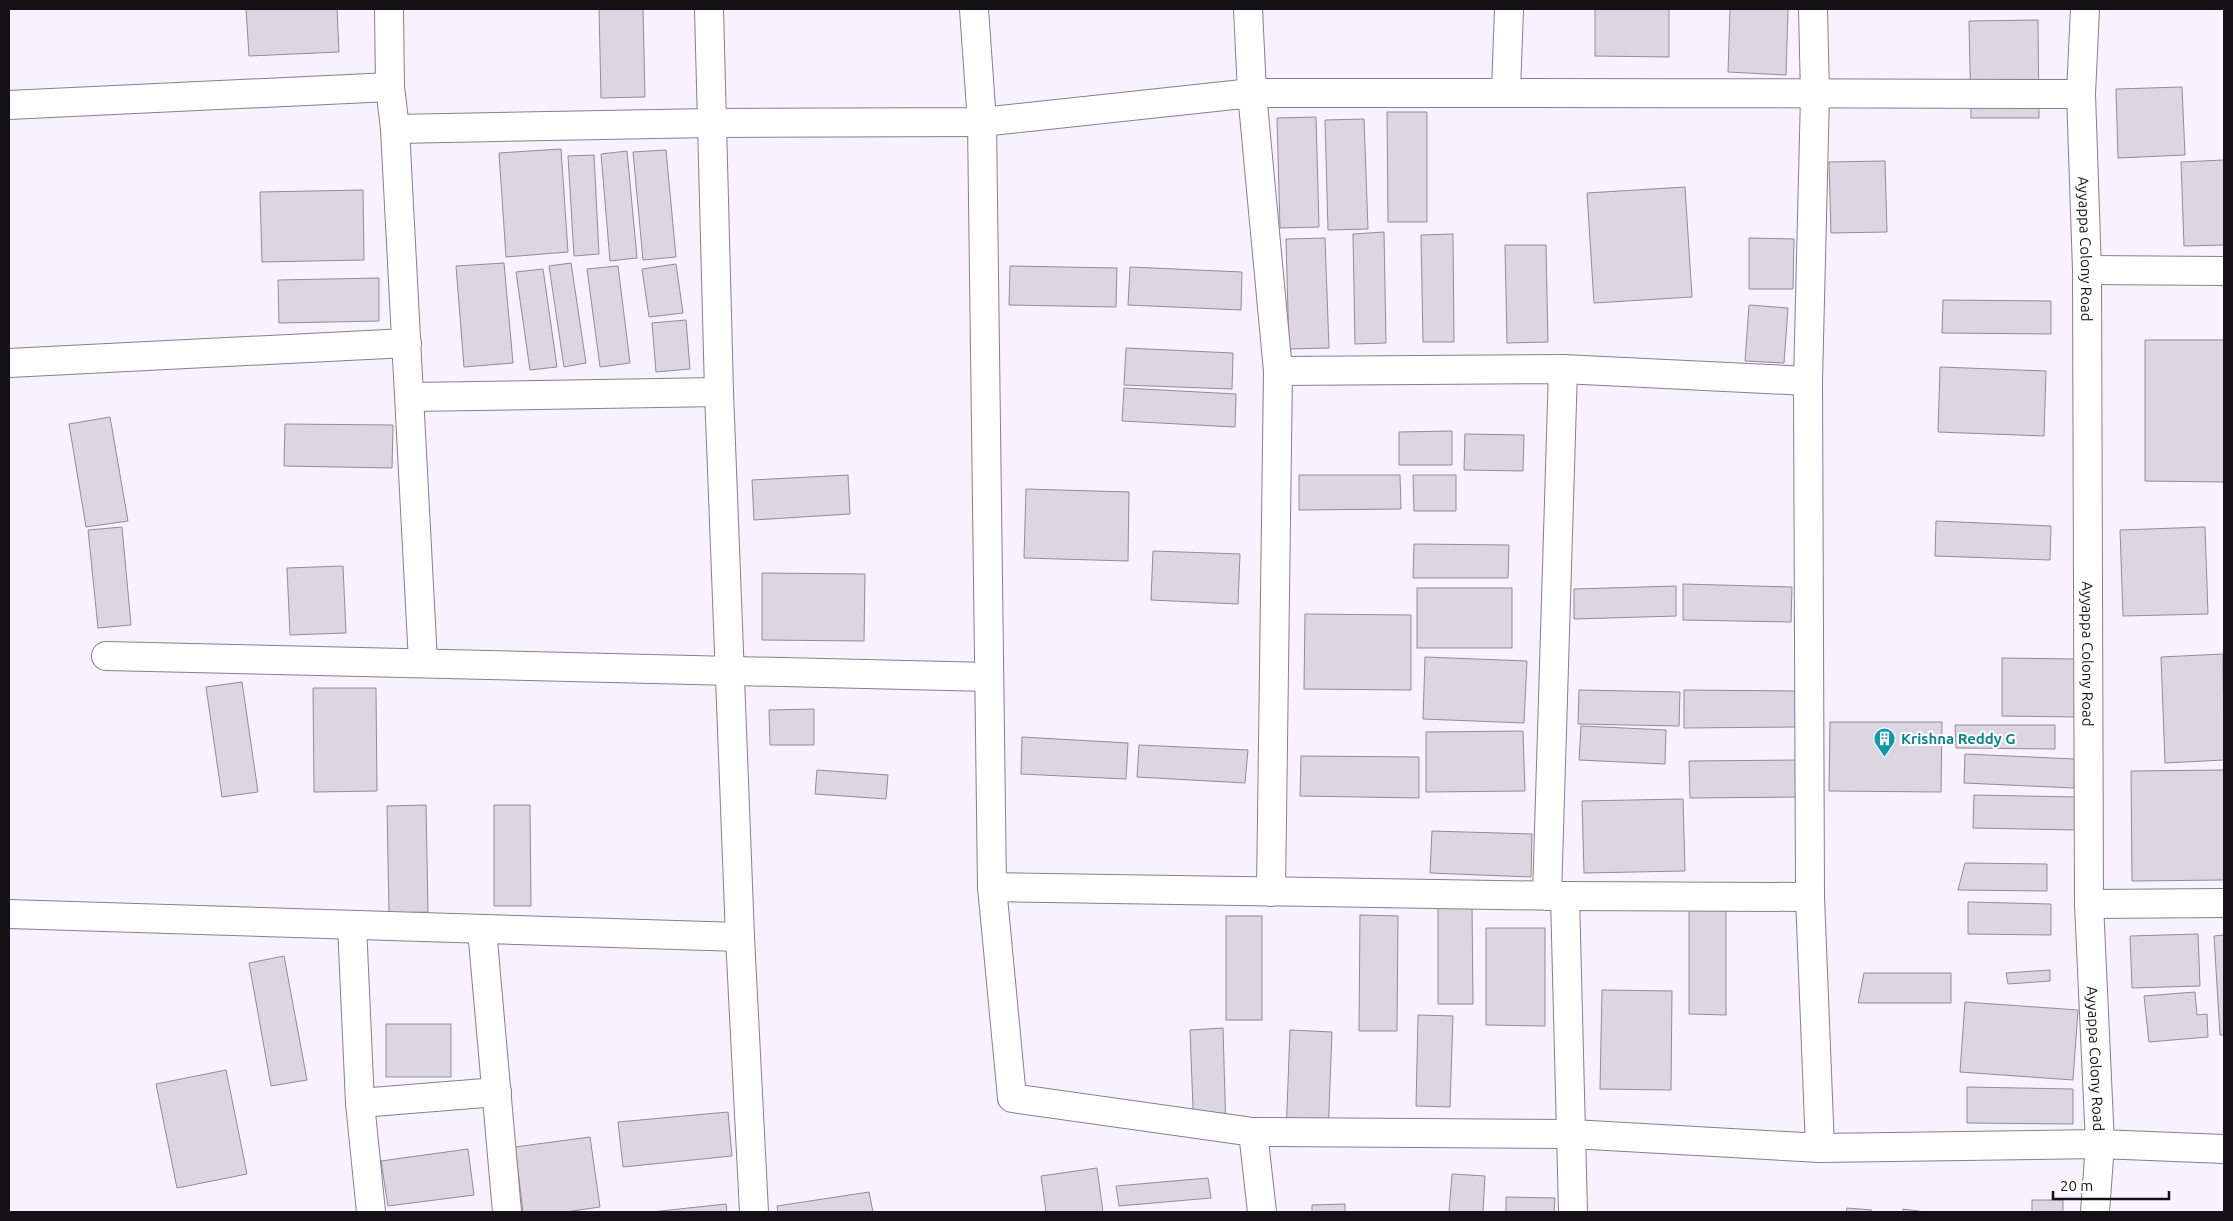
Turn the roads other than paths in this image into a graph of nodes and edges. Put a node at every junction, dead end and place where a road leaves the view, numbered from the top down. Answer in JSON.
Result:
{"nodes":[{"id":1,"x":390,"y":9,"type":"edge"},
{"id":2,"x":709,"y":9,"type":"edge"},
{"id":3,"x":974,"y":9,"type":"edge"},
{"id":4,"x":1248,"y":9,"type":"edge"},
{"id":5,"x":1509,"y":9,"type":"edge"},
{"id":6,"x":1813,"y":9,"type":"edge"},
{"id":7,"x":2084,"y":9,"type":"edge"},
{"id":8,"x":390,"y":87,"type":"junction"},
{"id":9,"x":1506,"y":91,"type":"junction"},
{"id":10,"x":1252,"y":93,"type":"junction"},
{"id":11,"x":2081,"y":94,"type":"junction"},
{"id":12,"x":1816,"y":95,"type":"junction"},
{"id":13,"x":9,"y":105,"type":"edge"},
{"id":14,"x":982,"y":122,"type":"junction"},
{"id":15,"x":710,"y":123,"type":"junction"},
{"id":16,"x":395,"y":129,"type":"junction"},
{"id":17,"x":2087,"y":270,"type":"junction"},
{"id":18,"x":2224,"y":271,"type":"edge"},
{"id":19,"x":407,"y":343,"type":"junction"},
{"id":20,"x":9,"y":363,"type":"edge"},
{"id":21,"x":1563,"y":369,"type":"junction"},
{"id":22,"x":1278,"y":371,"type":"junction"},
{"id":23,"x":1808,"y":381,"type":"junction"},
{"id":24,"x":719,"y":392,"type":"junction"},
{"id":25,"x":411,"y":396,"type":"junction"},
{"id":26,"x":106,"y":656,"type":"dead end"},
{"id":27,"x":423,"y":662,"type":"junction"},
{"id":28,"x":732,"y":670,"type":"junction"},
{"id":29,"x":989,"y":677,"type":"junction"},
{"id":30,"x":992,"y":887,"type":"junction"},
{"id":31,"x":1271,"y":892,"type":"junction"},
{"id":32,"x":1556,"y":896,"type":"junction"},
{"id":33,"x":1810,"y":897,"type":"junction"},
{"id":34,"x":2224,"y":903,"type":"edge"},
{"id":35,"x":2089,"y":904,"type":"junction"},
{"id":36,"x":9,"y":914,"type":"edge"},
{"id":37,"x":352,"y":925,"type":"junction"},
{"id":38,"x":482,"y":929,"type":"junction"},
{"id":39,"x":740,"y":937,"type":"junction"},
{"id":40,"x":497,"y":1092,"type":"junction"},
{"id":41,"x":360,"y":1103,"type":"junction"},
{"id":42,"x":1253,"y":1132,"type":"junction"},
{"id":43,"x":1572,"y":1134,"type":"junction"},
{"id":44,"x":2100,"y":1144,"type":"junction"},
{"id":45,"x":1820,"y":1148,"type":"junction"},
{"id":46,"x":2224,"y":1149,"type":"edge"},
{"id":47,"x":371,"y":1212,"type":"edge"},
{"id":48,"x":508,"y":1212,"type":"edge"},
{"id":49,"x":754,"y":1212,"type":"edge"},
{"id":50,"x":1262,"y":1212,"type":"edge"},
{"id":51,"x":1573,"y":1212,"type":"edge"},
{"id":52,"x":2095,"y":1212,"type":"edge"}],
"edges":[{"from":1,"to":8,"type":"street"},
{"from":2,"to":15,"type":"street"},
{"from":3,"to":14,"type":"street"},
{"from":4,"to":10,"type":"street"},
{"from":5,"to":9,"type":"street"},
{"from":6,"to":12,"type":"street"},
{"from":7,"to":11,"type":"street","name":"Ayyappa Colony Road"},
{"from":8,"to":13,"type":"street"},
{"from":8,"to":16,"type":"street"},
{"from":9,"to":10,"type":"street"},
{"from":9,"to":12,"type":"street"},
{"from":10,"to":14,"type":"street"},
{"from":10,"to":22,"type":"street"},
{"from":11,"to":12,"type":"street"},
{"from":11,"to":17,"type":"street","name":"Ayyappa Colony Road"},
{"from":12,"to":23,"type":"street"},
{"from":14,"to":15,"type":"street"},
{"from":14,"to":29,"type":"street"},
{"from":15,"to":16,"type":"street"},
{"from":15,"to":24,"type":"street"},
{"from":16,"to":19,"type":"street"},
{"from":17,"to":18,"type":"street"},
{"from":17,"to":35,"type":"street","name":"Ayyappa Colony Road"},
{"from":19,"to":20,"type":"street"},
{"from":19,"to":25,"type":"street"},
{"from":21,"to":22,"type":"street"},
{"from":21,"to":23,"type":"street"},
{"from":21,"to":32,"type":"street"},
{"from":22,"to":31,"type":"street"},
{"from":23,"to":33,"type":"street"},
{"from":24,"to":25,"type":"street"},
{"from":24,"to":28,"type":"street"},
{"from":25,"to":27,"type":"street"},
{"from":26,"to":27,"type":"street"},
{"from":27,"to":28,"type":"street"},
{"from":28,"to":29,"type":"street"},
{"from":28,"to":39,"type":"street"},
{"from":29,"to":30,"type":"street"},
{"from":30,"to":31,"type":"street"},
{"from":30,"to":42,"type":"street"},
{"from":31,"to":32,"type":"street"},
{"from":32,"to":33,"type":"street"},
{"from":32,"to":43,"type":"street"},
{"from":33,"to":45,"type":"street"},
{"from":34,"to":35,"type":"street"},
{"from":35,"to":44,"type":"street","name":"Ayyappa Colony Road"},
{"from":36,"to":37,"type":"street"},
{"from":37,"to":38,"type":"street"},
{"from":37,"to":41,"type":"street"},
{"from":38,"to":39,"type":"street"},
{"from":38,"to":40,"type":"street"},
{"from":39,"to":49,"type":"street"},
{"from":40,"to":41,"type":"street"},
{"from":40,"to":48,"type":"street"},
{"from":41,"to":47,"type":"street"},
{"from":42,"to":43,"type":"street"},
{"from":42,"to":50,"type":"street"},
{"from":43,"to":45,"type":"street"},
{"from":43,"to":51,"type":"street"},
{"from":44,"to":45,"type":"street"},
{"from":44,"to":46,"type":"street"},
{"from":44,"to":52,"type":"street","name":"Ayyappa Colony Road"}]}
